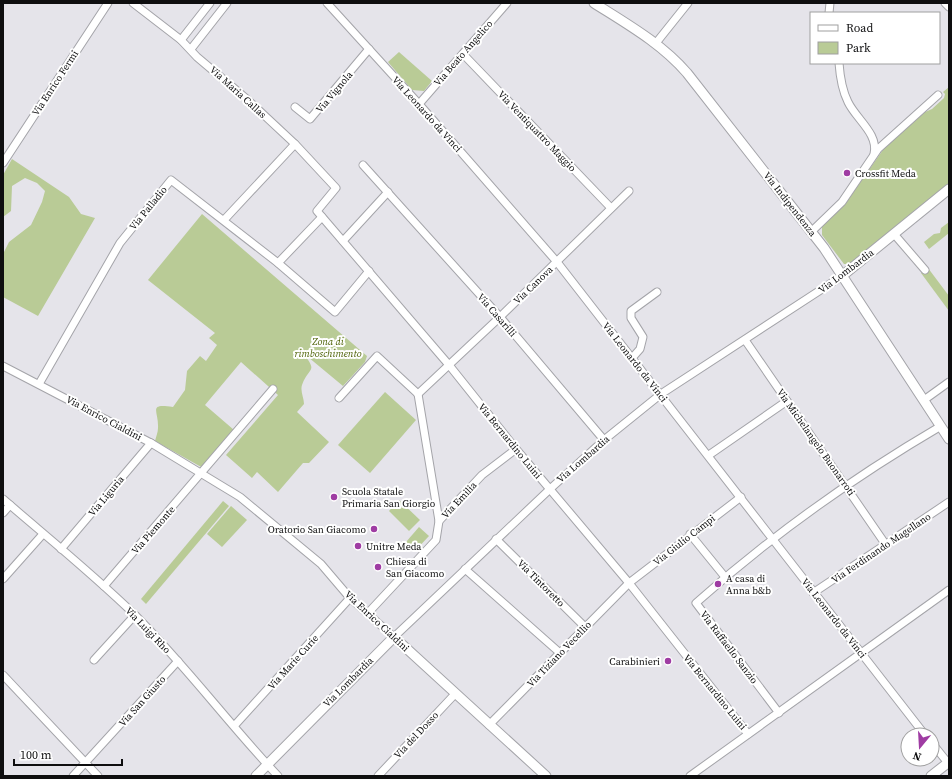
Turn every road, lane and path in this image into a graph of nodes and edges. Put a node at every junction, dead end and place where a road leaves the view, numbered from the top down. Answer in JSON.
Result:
{"nodes":[{"id":1,"x":108,"y":3,"type":"edge"},
{"id":2,"x":133,"y":3,"type":"edge"},
{"id":3,"x":210,"y":3,"type":"edge"},
{"id":4,"x":227,"y":3,"type":"edge"},
{"id":5,"x":328,"y":3,"type":"edge"},
{"id":6,"x":507,"y":3,"type":"edge"},
{"id":7,"x":594,"y":3,"type":"edge"},
{"id":8,"x":688,"y":3,"type":"edge"},
{"id":9,"x":946,"y":3,"type":"edge"},
{"id":10,"x":949,"y":7,"type":"edge"},
{"id":11,"x":181,"y":40,"type":"junction"},
{"id":12,"x":656,"y":43,"type":"junction"},
{"id":13,"x":191,"y":49,"type":"junction"},
{"id":14,"x":369,"y":49,"type":"junction"},
{"id":15,"x":463,"y":54,"type":"junction"},
{"id":16,"x":839,"y":64,"type":"edge"},
{"id":17,"x":938,"y":95,"type":"dead end"},
{"id":18,"x":419,"y":104,"type":"junction"},
{"id":19,"x":295,"y":108,"type":"dead end"},
{"id":20,"x":295,"y":144,"type":"junction"},
{"id":21,"x":874,"y":154,"type":"junction"},
{"id":22,"x":3,"y":163,"type":"edge"},
{"id":23,"x":363,"y":165,"type":"dead end"},
{"id":24,"x":949,"y":189,"type":"edge"},
{"id":25,"x":630,"y":191,"type":"dead end"},
{"id":26,"x":388,"y":192,"type":"junction"},
{"id":27,"x":612,"y":208,"type":"junction"},
{"id":28,"x":322,"y":217,"type":"junction"},
{"id":29,"x":224,"y":220,"type":"junction"},
{"id":30,"x":812,"y":231,"type":"junction"},
{"id":31,"x":894,"y":234,"type":"junction"},
{"id":32,"x":343,"y":241,"type":"junction"},
{"id":33,"x":557,"y":262,"type":"junction"},
{"id":34,"x":278,"y":263,"type":"junction"},
{"id":35,"x":925,"y":270,"type":"dead end"},
{"id":36,"x":369,"y":271,"type":"junction"},
{"id":37,"x":842,"y":276,"type":"junction"},
{"id":38,"x":657,"y":292,"type":"dead end"},
{"id":39,"x":500,"y":317,"type":"junction"},
{"id":40,"x":745,"y":340,"type":"junction"},
{"id":41,"x":632,"y":358,"type":"junction"},
{"id":42,"x":449,"y":365,"type":"junction"},
{"id":43,"x":3,"y":366,"type":"edge"},
{"id":44,"x":949,"y":382,"type":"edge"},
{"id":45,"x":39,"y":384,"type":"junction"},
{"id":46,"x":273,"y":389,"type":"dead end"},
{"id":47,"x":418,"y":394,"type":"junction"},
{"id":48,"x":661,"y":394,"type":"junction"},
{"id":49,"x":339,"y":398,"type":"dead end"},
{"id":50,"x":924,"y":400,"type":"junction"},
{"id":51,"x":787,"y":401,"type":"junction"},
{"id":52,"x":940,"y":426,"type":"junction"},
{"id":53,"x":949,"y":439,"type":"edge"},
{"id":54,"x":604,"y":440,"type":"junction"},
{"id":55,"x":151,"y":443,"type":"junction"},
{"id":56,"x":516,"y":449,"type":"junction"},
{"id":57,"x":708,"y":455,"type":"junction"},
{"id":58,"x":203,"y":473,"type":"junction"},
{"id":59,"x":847,"y":486,"type":"junction"},
{"id":60,"x":550,"y":489,"type":"junction"},
{"id":61,"x":741,"y":496,"type":"junction"},
{"id":62,"x":3,"y":499,"type":"edge"},
{"id":63,"x":949,"y":502,"type":"edge"},
{"id":64,"x":10,"y":505,"type":"junction"},
{"id":65,"x":3,"y":513,"type":"edge"},
{"id":66,"x":438,"y":521,"type":"junction"},
{"id":67,"x":43,"y":534,"type":"junction"},
{"id":68,"x":690,"y":534,"type":"junction"},
{"id":69,"x":772,"y":538,"type":"junction"},
{"id":70,"x":496,"y":539,"type":"junction"},
{"id":71,"x":886,"y":545,"type":"junction"},
{"id":72,"x":61,"y":549,"type":"junction"},
{"id":73,"x":464,"y":569,"type":"junction"},
{"id":74,"x":725,"y":577,"type":"junction"},
{"id":75,"x":3,"y":580,"type":"edge"},
{"id":76,"x":629,"y":583,"type":"junction"},
{"id":77,"x":104,"y":586,"type":"junction"},
{"id":78,"x":949,"y":590,"type":"edge"},
{"id":79,"x":813,"y":593,"type":"junction"},
{"id":80,"x":350,"y":598,"type":"junction"},
{"id":81,"x":368,"y":613,"type":"junction"},
{"id":82,"x":135,"y":615,"type":"junction"},
{"id":83,"x":585,"y":628,"type":"junction"},
{"id":84,"x":394,"y":637,"type":"junction"},
{"id":85,"x":560,"y":653,"type":"junction"},
{"id":86,"x":861,"y":653,"type":"junction"},
{"id":87,"x":94,"y":660,"type":"dead end"},
{"id":88,"x":178,"y":661,"type":"junction"},
{"id":89,"x":3,"y":675,"type":"edge"},
{"id":90,"x":455,"y":694,"type":"junction"},
{"id":91,"x":779,"y":712,"type":"junction"},
{"id":92,"x":235,"y":725,"type":"junction"},
{"id":93,"x":490,"y":725,"type":"junction"},
{"id":94,"x":919,"y":727,"type":"edge"},
{"id":95,"x":748,"y":734,"type":"junction"},
{"id":96,"x":940,"y":754,"type":"edge"},
{"id":97,"x":85,"y":763,"type":"junction"},
{"id":98,"x":266,"y":763,"type":"junction"},
{"id":99,"x":948,"y":763,"type":"edge"},
{"id":100,"x":694,"y":775,"type":"edge"},
{"id":101,"x":73,"y":776,"type":"edge"},
{"id":102,"x":98,"y":776,"type":"edge"},
{"id":103,"x":256,"y":776,"type":"edge"},
{"id":104,"x":278,"y":776,"type":"edge"},
{"id":105,"x":378,"y":776,"type":"edge"},
{"id":106,"x":546,"y":776,"type":"edge"},
{"id":107,"x":931,"y":776,"type":"edge"}],
"edges":[{"from":1,"to":22,"type":"street","name":"Via Enrico Fermi"},
{"from":2,"to":11,"type":"street","name":"Via Maria Callas"},
{"from":3,"to":11,"type":"street"},
{"from":4,"to":13,"type":"street"},
{"from":5,"to":14,"type":"street","name":"Via Leonardo da Vinci"},
{"from":6,"to":15,"type":"street","name":"Via Beato Angelico"},
{"from":7,"to":12,"type":"street","name":"Via Indipendenza"},
{"from":8,"to":12,"type":"street"},
{"from":9,"to":10,"type":"street"},
{"from":11,"to":13,"type":"street","name":"Via Maria Callas"},
{"from":12,"to":30,"type":"street","name":"Via Indipendenza"},
{"from":13,"to":20,"type":"street","name":"Via Maria Callas"},
{"from":14,"to":18,"type":"street","name":"Via Leonardo da Vinci"},
{"from":14,"to":19,"type":"street","name":"Via Vignola"},
{"from":15,"to":18,"type":"street","name":"Via Beato Angelico"},
{"from":15,"to":27,"type":"street","name":"Via Ventiquattro Maggio"},
{"from":16,"to":21,"type":"street"},
{"from":17,"to":21,"type":"street"},
{"from":18,"to":33,"type":"street","name":"Via Leonardo da Vinci"},
{"from":20,"to":28,"type":"street","name":"Via Maria Callas"},
{"from":20,"to":29,"type":"street"},
{"from":21,"to":30,"type":"street"},
{"from":23,"to":26,"type":"street","name":"Via Casarilli"},
{"from":24,"to":31,"type":"street","name":"Via Lombardia"},
{"from":25,"to":27,"type":"street","name":"Via Canova"},
{"from":26,"to":32,"type":"street"},
{"from":26,"to":39,"type":"street","name":"Via Casarilli"},
{"from":27,"to":33,"type":"street","name":"Via Canova"},
{"from":28,"to":32,"type":"street","name":"Via Bernardino Luini"},
{"from":28,"to":34,"type":"street"},
{"from":29,"to":34,"type":"street"},
{"from":29,"to":45,"type":"street","name":"Via Palladio"},
{"from":30,"to":37,"type":"street","name":"Via Indipendenza"},
{"from":31,"to":35,"type":"street"},
{"from":31,"to":37,"type":"street","name":"Via Lombardia"},
{"from":32,"to":36,"type":"street","name":"Via Bernardino Luini"},
{"from":33,"to":39,"type":"street","name":"Via Canova"},
{"from":33,"to":41,"type":"street","name":"Via Leonardo da Vinci"},
{"from":34,"to":36,"type":"street"},
{"from":36,"to":42,"type":"street","name":"Via Bernardino Luini"},
{"from":37,"to":40,"type":"street","name":"Via Lombardia"},
{"from":37,"to":50,"type":"street","name":"Via Indipendenza"},
{"from":38,"to":41,"type":"street"},
{"from":39,"to":42,"type":"street","name":"Via Canova"},
{"from":39,"to":54,"type":"street","name":"Via Casarilli"},
{"from":40,"to":48,"type":"street","name":"Via Lombardia"},
{"from":40,"to":51,"type":"street","name":"Via Michelangelo Buonarroti"},
{"from":41,"to":48,"type":"street","name":"Via Leonardo da Vinci"},
{"from":42,"to":47,"type":"street","name":"Via Canova"},
{"from":42,"to":56,"type":"street","name":"Via Bernardino Luini"},
{"from":43,"to":45,"type":"street","name":"Via Enrico Cialdini"},
{"from":44,"to":50,"type":"street"},
{"from":45,"to":55,"type":"street","name":"Via Enrico Cialdini"},
{"from":46,"to":58,"type":"street"},
{"from":47,"to":49,"type":"street"},
{"from":47,"to":66,"type":"street"},
{"from":48,"to":54,"type":"street","name":"Via Lombardia"},
{"from":48,"to":57,"type":"street","name":"Via Leonardo da Vinci"},
{"from":50,"to":52,"type":"street","name":"Via Indipendenza"},
{"from":51,"to":57,"type":"street"},
{"from":51,"to":59,"type":"street","name":"Via Michelangelo Buonarroti"},
{"from":52,"to":53,"type":"street","name":"Via Indipendenza"},
{"from":52,"to":59,"type":"street","name":"Via Raffaello Sanzio"},
{"from":54,"to":60,"type":"street","name":"Via Lombardia"},
{"from":55,"to":58,"type":"street","name":"Via Enrico Cialdini"},
{"from":55,"to":72,"type":"street","name":"Via Liguria"},
{"from":56,"to":60,"type":"street","name":"Via Bernardino Luini"},
{"from":56,"to":66,"type":"street","name":"Via Emilia"},
{"from":57,"to":61,"type":"street","name":"Via Leonardo da Vinci"},
{"from":58,"to":77,"type":"street","name":"Via Piemonte"},
{"from":58,"to":80,"type":"street","name":"Via Enrico Cialdini"},
{"from":59,"to":69,"type":"street","name":"Via Raffaello Sanzio"},
{"from":59,"to":71,"type":"street","name":"Via Michelangelo Buonarroti"},
{"from":60,"to":70,"type":"street","name":"Via Lombardia"},
{"from":60,"to":76,"type":"street","name":"Via Bernardino Luini"},
{"from":61,"to":68,"type":"street","name":"Via Giulio Campi"},
{"from":61,"to":69,"type":"street","name":"Via Leonardo da Vinci"},
{"from":62,"to":64,"type":"street","name":"Via Luigi Rho"},
{"from":63,"to":71,"type":"street","name":"Via Ferdinando Magellano"},
{"from":64,"to":65,"type":"street"},
{"from":64,"to":67,"type":"street","name":"Via Luigi Rho"},
{"from":66,"to":81,"type":"street","name":"Via Emilia"},
{"from":67,"to":72,"type":"street","name":"Via Luigi Rho"},
{"from":67,"to":75,"type":"street"},
{"from":68,"to":74,"type":"street"},
{"from":68,"to":76,"type":"street","name":"Via Giulio Campi"},
{"from":69,"to":74,"type":"street","name":"Via Raffaello Sanzio"},
{"from":69,"to":79,"type":"street","name":"Via Leonardo da Vinci"},
{"from":70,"to":73,"type":"street","name":"Via Lombardia"},
{"from":70,"to":83,"type":"street","name":"Via Tintoretto"},
{"from":71,"to":79,"type":"street","name":"Via Ferdinando Magellano"},
{"from":72,"to":77,"type":"street","name":"Via Luigi Rho"},
{"from":73,"to":84,"type":"street","name":"Via Lombardia"},
{"from":73,"to":85,"type":"street"},
{"from":74,"to":91,"type":"street","name":"Via Raffaello Sanzio"},
{"from":76,"to":83,"type":"street","name":"Via Tiziano Vecellio"},
{"from":76,"to":95,"type":"street","name":"Via Bernardino Luini"},
{"from":77,"to":82,"type":"street","name":"Via Luigi Rho"},
{"from":78,"to":86,"type":"street"},
{"from":79,"to":86,"type":"street","name":"Via Leonardo da Vinci"},
{"from":80,"to":81,"type":"street","name":"Via Enrico Cialdini"},
{"from":80,"to":92,"type":"street","name":"Via Marie Curie"},
{"from":81,"to":84,"type":"street","name":"Via Enrico Cialdini"},
{"from":82,"to":87,"type":"street"},
{"from":82,"to":88,"type":"street","name":"Via Luigi Rho"},
{"from":83,"to":85,"type":"street","name":"Via Tiziano Vecellio"},
{"from":84,"to":90,"type":"street","name":"Via Enrico Cialdini"},
{"from":84,"to":98,"type":"street","name":"Via Lombardia"},
{"from":85,"to":93,"type":"street","name":"Via Tiziano Vecellio"},
{"from":86,"to":91,"type":"street"},
{"from":86,"to":94,"type":"street","name":"Via Leonardo da Vinci"},
{"from":88,"to":92,"type":"street","name":"Via Luigi Rho"},
{"from":88,"to":97,"type":"street","name":"Via San Giusto"},
{"from":89,"to":97,"type":"street"},
{"from":90,"to":93,"type":"street","name":"Via Enrico Cialdini"},
{"from":90,"to":105,"type":"street","name":"Via del Dosso"},
{"from":91,"to":95,"type":"street"},
{"from":92,"to":98,"type":"street","name":"Via Luigi Rho"},
{"from":93,"to":106,"type":"street","name":"Via Enrico Cialdini"},
{"from":95,"to":100,"type":"street"},
{"from":96,"to":99,"type":"street"},
{"from":97,"to":101,"type":"street","name":"Via San Giusto"},
{"from":97,"to":102,"type":"street"},
{"from":98,"to":103,"type":"street","name":"Via Lombardia"},
{"from":98,"to":104,"type":"street","name":"Via Luigi Rho"},
{"from":99,"to":107,"type":"street"}]}
